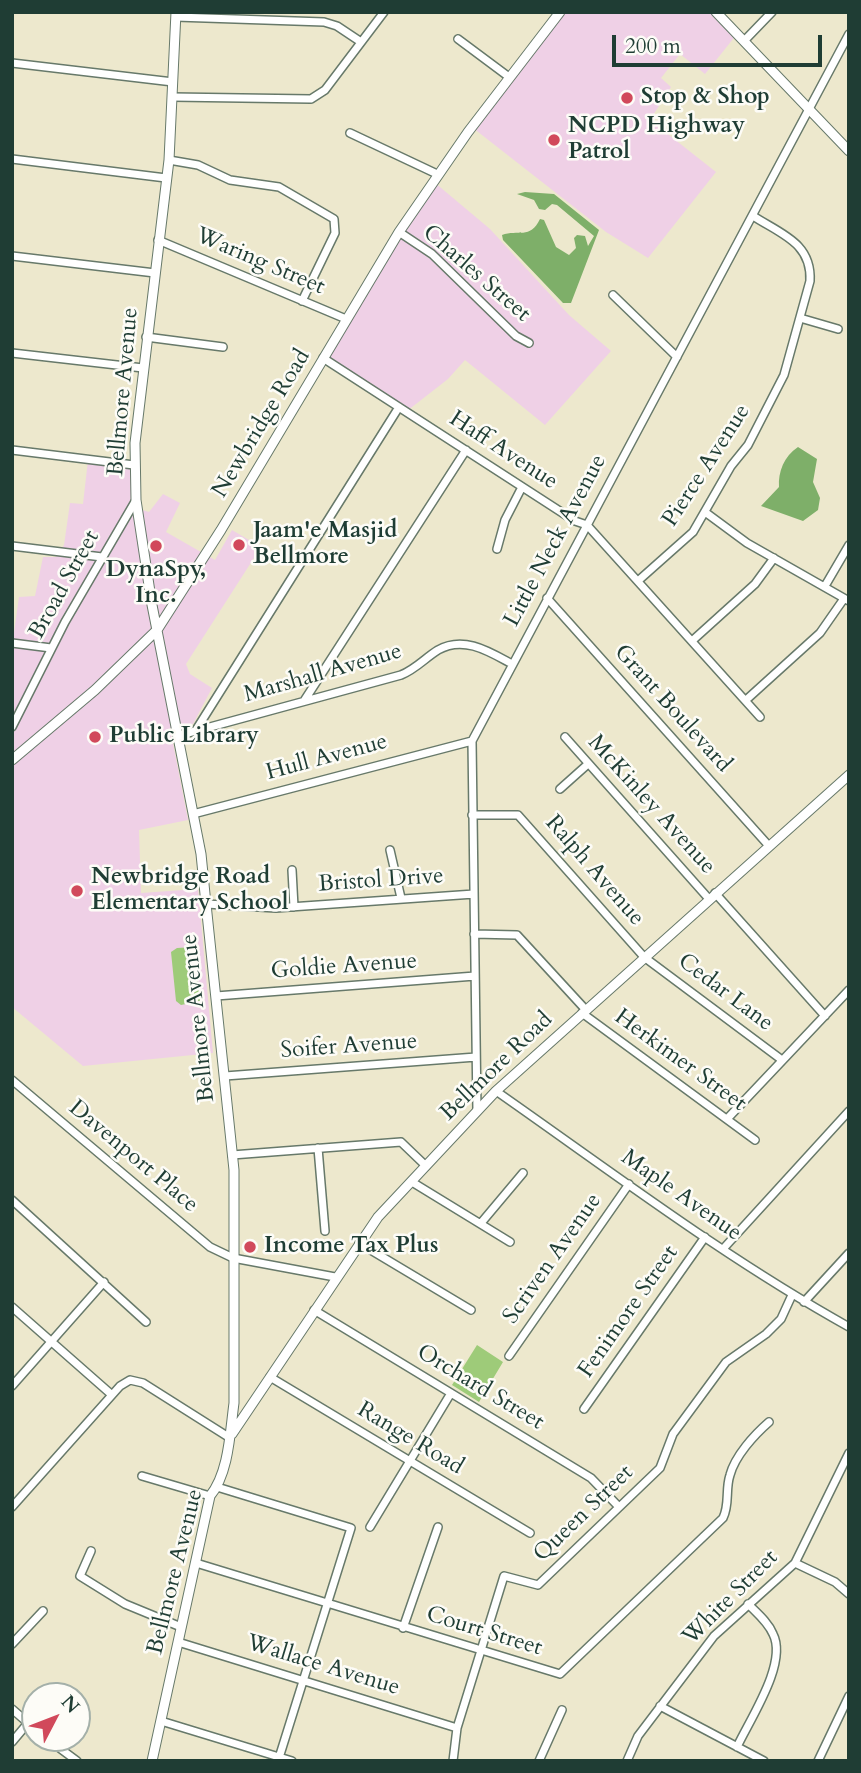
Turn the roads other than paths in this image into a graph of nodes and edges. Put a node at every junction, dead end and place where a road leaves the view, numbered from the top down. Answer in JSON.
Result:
{"nodes":[{"id":1,"x":384,"y":12,"type":"edge"},
{"id":2,"x":560,"y":12,"type":"edge"},
{"id":3,"x":716,"y":12,"type":"edge"},
{"id":4,"x":772,"y":12,"type":"edge"},
{"id":5,"x":176,"y":15,"type":"edge"},
{"id":6,"x":849,"y":34,"type":"edge"},
{"id":7,"x":458,"y":39,"type":"dead end"},
{"id":8,"x":744,"y":41,"type":"junction"},
{"id":9,"x":361,"y":42,"type":"junction"},
{"id":10,"x":12,"y":63,"type":"edge"},
{"id":11,"x":509,"y":77,"type":"junction"},
{"id":12,"x":173,"y":82,"type":"junction"},
{"id":13,"x":172,"y":97,"type":"junction"},
{"id":14,"x":809,"y":111,"type":"junction"},
{"id":15,"x":350,"y":133,"type":"dead end"},
{"id":16,"x":849,"y":150,"type":"edge"},
{"id":17,"x":12,"y":159,"type":"edge"},
{"id":18,"x":169,"y":160,"type":"junction"},
{"id":19,"x":437,"y":174,"type":"junction"},
{"id":20,"x":166,"y":178,"type":"junction"},
{"id":21,"x":753,"y":216,"type":"junction"},
{"id":22,"x":399,"y":232,"type":"junction"},
{"id":23,"x":158,"y":240,"type":"junction"},
{"id":24,"x":12,"y":256,"type":"edge"},
{"id":25,"x":155,"y":273,"type":"junction"},
{"id":26,"x":613,"y":295,"type":"dead end"},
{"id":27,"x":302,"y":301,"type":"junction"},
{"id":28,"x":800,"y":318,"type":"junction"},
{"id":29,"x":346,"y":319,"type":"junction"},
{"id":30,"x":838,"y":329,"type":"dead end"},
{"id":31,"x":146,"y":337,"type":"junction"},
{"id":32,"x":529,"y":343,"type":"dead end"},
{"id":33,"x":223,"y":347,"type":"dead end"},
{"id":34,"x":12,"y":353,"type":"edge"},
{"id":35,"x":677,"y":357,"type":"junction"},
{"id":36,"x":323,"y":358,"type":"junction"},
{"id":37,"x":143,"y":368,"type":"junction"},
{"id":38,"x":399,"y":407,"type":"junction"},
{"id":39,"x":12,"y":450,"type":"edge"},
{"id":40,"x":466,"y":450,"type":"junction"},
{"id":41,"x":134,"y":465,"type":"junction"},
{"id":42,"x":522,"y":487,"type":"junction"},
{"id":43,"x":135,"y":500,"type":"junction"},
{"id":44,"x":705,"y":512,"type":"junction"},
{"id":45,"x":587,"y":525,"type":"junction"},
{"id":46,"x":849,"y":545,"type":"edge"},
{"id":47,"x":12,"y":546,"type":"edge"},
{"id":48,"x":497,"y":549,"type":"dead end"},
{"id":49,"x":102,"y":557,"type":"junction"},
{"id":50,"x":774,"y":558,"type":"junction"},
{"id":51,"x":639,"y":580,"type":"junction"},
{"id":52,"x":825,"y":586,"type":"junction"},
{"id":53,"x":547,"y":598,"type":"junction"},
{"id":54,"x":846,"y":601,"type":"edge"},
{"id":55,"x":157,"y":630,"type":"junction"},
{"id":56,"x":692,"y":640,"type":"junction"},
{"id":57,"x":12,"y":643,"type":"edge"},
{"id":58,"x":51,"y":648,"type":"junction"},
{"id":59,"x":512,"y":664,"type":"junction"},
{"id":60,"x":746,"y":700,"type":"junction"},
{"id":61,"x":304,"y":701,"type":"junction"},
{"id":62,"x":760,"y":717,"type":"dead end"},
{"id":63,"x":12,"y":727,"type":"edge"},
{"id":64,"x":196,"y":730,"type":"junction"},
{"id":65,"x":177,"y":736,"type":"junction"},
{"id":66,"x":565,"y":737,"type":"dead end"},
{"id":67,"x":472,"y":741,"type":"junction"},
{"id":68,"x":12,"y":760,"type":"edge"},
{"id":69,"x":588,"y":764,"type":"junction"},
{"id":70,"x":849,"y":775,"type":"edge"},
{"id":71,"x":560,"y":789,"type":"dead end"},
{"id":72,"x":193,"y":814,"type":"junction"},
{"id":73,"x":472,"y":815,"type":"junction"},
{"id":74,"x":769,"y":846,"type":"junction"},
{"id":75,"x":390,"y":850,"type":"dead end"},
{"id":76,"x":292,"y":870,"type":"dead end"},
{"id":77,"x":474,"y":894,"type":"junction"},
{"id":78,"x":712,"y":896,"type":"junction"},
{"id":79,"x":401,"y":898,"type":"junction"},
{"id":80,"x":206,"y":904,"type":"junction"},
{"id":81,"x":294,"y":906,"type":"junction"},
{"id":82,"x":474,"y":934,"type":"junction"},
{"id":83,"x":644,"y":957,"type":"junction"},
{"id":84,"x":475,"y":976,"type":"junction"},
{"id":85,"x":849,"y":990,"type":"edge"},
{"id":86,"x":216,"y":996,"type":"junction"},
{"id":87,"x":584,"y":1011,"type":"junction"},
{"id":88,"x":824,"y":1016,"type":"junction"},
{"id":89,"x":476,"y":1057,"type":"junction"},
{"id":90,"x":782,"y":1060,"type":"junction"},
{"id":91,"x":225,"y":1076,"type":"junction"},
{"id":92,"x":12,"y":1080,"type":"edge"},
{"id":93,"x":496,"y":1091,"type":"junction"},
{"id":94,"x":477,"y":1111,"type":"junction"},
{"id":95,"x":849,"y":1111,"type":"edge"},
{"id":96,"x":727,"y":1119,"type":"junction"},
{"id":97,"x":755,"y":1140,"type":"dead end"},
{"id":98,"x":318,"y":1149,"type":"junction"},
{"id":99,"x":232,"y":1155,"type":"junction"},
{"id":100,"x":426,"y":1166,"type":"junction"},
{"id":101,"x":523,"y":1173,"type":"dead end"},
{"id":102,"x":412,"y":1182,"type":"junction"},
{"id":103,"x":629,"y":1184,"type":"junction"},
{"id":104,"x":12,"y":1200,"type":"edge"},
{"id":105,"x":481,"y":1223,"type":"junction"},
{"id":106,"x":325,"y":1231,"type":"dead end"},
{"id":107,"x":705,"y":1237,"type":"junction"},
{"id":108,"x":510,"y":1242,"type":"dead end"},
{"id":109,"x":359,"y":1243,"type":"junction"},
{"id":110,"x":723,"y":1249,"type":"junction"},
{"id":111,"x":849,"y":1253,"type":"edge"},
{"id":112,"x":233,"y":1258,"type":"junction"},
{"id":113,"x":335,"y":1277,"type":"junction"},
{"id":114,"x":104,"y":1282,"type":"junction"},
{"id":115,"x":792,"y":1295,"type":"junction"},
{"id":116,"x":804,"y":1302,"type":"junction"},
{"id":117,"x":12,"y":1307,"type":"edge"},
{"id":118,"x":314,"y":1310,"type":"junction"},
{"id":119,"x":471,"y":1310,"type":"dead end"},
{"id":120,"x":146,"y":1322,"type":"dead end"},
{"id":121,"x":849,"y":1327,"type":"edge"},
{"id":122,"x":51,"y":1342,"type":"junction"},
{"id":123,"x":509,"y":1356,"type":"dead end"},
{"id":124,"x":270,"y":1377,"type":"junction"},
{"id":125,"x":12,"y":1386,"type":"edge"},
{"id":126,"x":451,"y":1393,"type":"junction"},
{"id":127,"x":112,"y":1395,"type":"junction"},
{"id":128,"x":584,"y":1409,"type":"dead end"},
{"id":129,"x":769,"y":1422,"type":"dead end"},
{"id":130,"x":230,"y":1438,"type":"junction"},
{"id":131,"x":849,"y":1453,"type":"edge"},
{"id":132,"x":410,"y":1461,"type":"junction"},
{"id":133,"x":142,"y":1476,"type":"dead end"},
{"id":134,"x":217,"y":1487,"type":"junction"},
{"id":135,"x":210,"y":1496,"type":"junction"},
{"id":136,"x":12,"y":1507,"type":"edge"},
{"id":137,"x":620,"y":1507,"type":"junction"},
{"id":138,"x":370,"y":1527,"type":"dead end"},
{"id":139,"x":438,"y":1527,"type":"dead end"},
{"id":140,"x":530,"y":1533,"type":"dead end"},
{"id":141,"x":91,"y":1551,"type":"dead end"},
{"id":142,"x":196,"y":1563,"type":"junction"},
{"id":143,"x":795,"y":1563,"type":"junction"},
{"id":144,"x":849,"y":1594,"type":"edge"},
{"id":145,"x":327,"y":1604,"type":"junction"},
{"id":146,"x":748,"y":1604,"type":"junction"},
{"id":147,"x":43,"y":1611,"type":"dead end"},
{"id":148,"x":181,"y":1627,"type":"junction"},
{"id":149,"x":403,"y":1628,"type":"junction"},
{"id":150,"x":178,"y":1642,"type":"junction"},
{"id":151,"x":12,"y":1644,"type":"edge"},
{"id":152,"x":480,"y":1651,"type":"junction"},
{"id":153,"x":303,"y":1680,"type":"junction"},
{"id":154,"x":848,"y":1700,"type":"edge"},
{"id":155,"x":660,"y":1706,"type":"junction"},
{"id":156,"x":562,"y":1710,"type":"dead end"},
{"id":157,"x":161,"y":1721,"type":"junction"},
{"id":158,"x":457,"y":1728,"type":"junction"},
{"id":159,"x":737,"y":1747,"type":"junction"},
{"id":160,"x":279,"y":1759,"type":"edge"},
{"id":161,"x":152,"y":1761,"type":"edge"},
{"id":162,"x":292,"y":1761,"type":"edge"},
{"id":163,"x":453,"y":1761,"type":"edge"},
{"id":164,"x":539,"y":1761,"type":"edge"},
{"id":165,"x":627,"y":1761,"type":"edge"},
{"id":166,"x":764,"y":1761,"type":"edge"},
{"id":167,"x":818,"y":1761,"type":"edge"}],
"edges":[{"from":1,"to":9,"type":"street"},
{"from":2,"to":11,"type":"main road","name":"Newbridge Road"},
{"from":3,"to":8,"type":"main road"},
{"from":4,"to":8,"type":"street"},
{"from":5,"to":9,"type":"street","name":"Bellmore Avenue"},
{"from":5,"to":12,"type":"main road","name":"Bellmore Avenue"},
{"from":6,"to":14,"type":"street","name":"Little Neck Avenue"},
{"from":7,"to":11,"type":"street"},
{"from":8,"to":14,"type":"main road"},
{"from":9,"to":13,"type":"street"},
{"from":10,"to":12,"type":"street"},
{"from":11,"to":19,"type":"main road","name":"Newbridge Road"},
{"from":12,"to":13,"type":"main road","name":"Bellmore Avenue"},
{"from":13,"to":18,"type":"main road","name":"Bellmore Avenue"},
{"from":14,"to":16,"type":"main road"},
{"from":14,"to":21,"type":"street","name":"Little Neck Avenue"},
{"from":15,"to":19,"type":"street"},
{"from":17,"to":20,"type":"street"},
{"from":18,"to":20,"type":"main road","name":"Bellmore Avenue"},
{"from":18,"to":27,"type":"street"},
{"from":19,"to":22,"type":"main road","name":"Newbridge Road"},
{"from":20,"to":23,"type":"main road","name":"Bellmore Avenue"},
{"from":21,"to":28,"type":"street","name":"Pierce Avenue"},
{"from":21,"to":35,"type":"street","name":"Little Neck Avenue"},
{"from":22,"to":29,"type":"main road","name":"Newbridge Road"},
{"from":22,"to":32,"type":"street","name":"Charles Street"},
{"from":23,"to":25,"type":"main road","name":"Bellmore Avenue"},
{"from":23,"to":27,"type":"street","name":"Waring Street"},
{"from":24,"to":25,"type":"street"},
{"from":25,"to":31,"type":"main road","name":"Bellmore Avenue"},
{"from":26,"to":35,"type":"street"},
{"from":27,"to":29,"type":"street","name":"Waring Street"},
{"from":28,"to":30,"type":"street"},
{"from":28,"to":44,"type":"street","name":"Pierce Avenue"},
{"from":29,"to":36,"type":"main road","name":"Newbridge Road"},
{"from":31,"to":33,"type":"street"},
{"from":31,"to":37,"type":"main road","name":"Bellmore Avenue"},
{"from":34,"to":37,"type":"street"},
{"from":35,"to":45,"type":"street","name":"Little Neck Avenue"},
{"from":36,"to":38,"type":"street","name":"Haff Avenue"},
{"from":36,"to":55,"type":"main road","name":"Newbridge Road"},
{"from":37,"to":41,"type":"main road","name":"Bellmore Avenue"},
{"from":38,"to":40,"type":"street","name":"Haff Avenue"},
{"from":38,"to":64,"type":"street"},
{"from":39,"to":41,"type":"street"},
{"from":40,"to":42,"type":"street","name":"Haff Avenue"},
{"from":40,"to":61,"type":"street"},
{"from":41,"to":43,"type":"main road","name":"Bellmore Avenue"},
{"from":42,"to":45,"type":"street","name":"Haff Avenue"},
{"from":42,"to":48,"type":"street"},
{"from":43,"to":49,"type":"street","name":"Broad Street"},
{"from":43,"to":55,"type":"main road","name":"Bellmore Avenue"},
{"from":44,"to":50,"type":"street"},
{"from":44,"to":51,"type":"street","name":"Pierce Avenue"},
{"from":45,"to":51,"type":"street","name":"Haff Avenue"},
{"from":45,"to":53,"type":"street","name":"Little Neck Avenue"},
{"from":46,"to":52,"type":"street"},
{"from":47,"to":49,"type":"street"},
{"from":49,"to":58,"type":"street","name":"Broad Street"},
{"from":50,"to":52,"type":"street"},
{"from":50,"to":56,"type":"street"},
{"from":51,"to":56,"type":"street","name":"Haff Avenue"},
{"from":52,"to":54,"type":"street"},
{"from":53,"to":59,"type":"street","name":"Little Neck Avenue"},
{"from":53,"to":74,"type":"street","name":"Grant Boulevard"},
{"from":54,"to":60,"type":"street"},
{"from":55,"to":65,"type":"main road","name":"Bellmore Avenue"},
{"from":55,"to":68,"type":"main road","name":"Newbridge Road"},
{"from":56,"to":60,"type":"street","name":"Haff Avenue"},
{"from":57,"to":58,"type":"street"},
{"from":58,"to":63,"type":"street","name":"Broad Street"},
{"from":59,"to":61,"type":"street","name":"Marshall Avenue"},
{"from":59,"to":67,"type":"street","name":"Little Neck Avenue"},
{"from":60,"to":62,"type":"street","name":"Haff Avenue"},
{"from":61,"to":64,"type":"street","name":"Marshall Avenue"},
{"from":64,"to":65,"type":"street","name":"Marshall Avenue"},
{"from":65,"to":72,"type":"main road","name":"Bellmore Avenue"},
{"from":66,"to":69,"type":"street","name":"McKinley Avenue"},
{"from":67,"to":72,"type":"street","name":"Hull Avenue"},
{"from":67,"to":73,"type":"street","name":"Little Neck Avenue"},
{"from":69,"to":71,"type":"street"},
{"from":69,"to":78,"type":"street","name":"McKinley Avenue"},
{"from":70,"to":74,"type":"main road","name":"Bellmore Road"},
{"from":72,"to":80,"type":"main road","name":"Bellmore Avenue"},
{"from":73,"to":77,"type":"street","name":"Little Neck Avenue"},
{"from":73,"to":83,"type":"street","name":"Ralph Avenue"},
{"from":74,"to":78,"type":"main road","name":"Bellmore Road"},
{"from":75,"to":79,"type":"street"},
{"from":76,"to":81,"type":"street"},
{"from":77,"to":79,"type":"street","name":"Bristol Drive"},
{"from":77,"to":82,"type":"street","name":"Little Neck Avenue"},
{"from":78,"to":83,"type":"main road","name":"Bellmore Road"},
{"from":78,"to":88,"type":"street","name":"McKinley Avenue"},
{"from":79,"to":81,"type":"street","name":"Bristol Drive"},
{"from":80,"to":81,"type":"street","name":"Bristol Drive"},
{"from":80,"to":86,"type":"main road","name":"Bellmore Avenue"},
{"from":82,"to":84,"type":"street","name":"Little Neck Avenue"},
{"from":82,"to":87,"type":"street","name":"Herkimer Street"},
{"from":83,"to":87,"type":"main road","name":"Bellmore Road"},
{"from":83,"to":90,"type":"street","name":"Cedar Lane"},
{"from":84,"to":86,"type":"street","name":"Goldie Avenue"},
{"from":84,"to":89,"type":"street","name":"Little Neck Avenue"},
{"from":85,"to":88,"type":"street"},
{"from":86,"to":91,"type":"main road","name":"Bellmore Avenue"},
{"from":87,"to":93,"type":"main road","name":"Bellmore Road"},
{"from":87,"to":96,"type":"street","name":"Herkimer Street"},
{"from":88,"to":90,"type":"street"},
{"from":89,"to":91,"type":"street","name":"Soifer Avenue"},
{"from":89,"to":94,"type":"street","name":"Little Neck Avenue"},
{"from":90,"to":96,"type":"street"},
{"from":91,"to":99,"type":"main road","name":"Bellmore Avenue"},
{"from":92,"to":112,"type":"street","name":"Davenport Place"},
{"from":93,"to":94,"type":"main road","name":"Bellmore Road"},
{"from":93,"to":103,"type":"street","name":"Maple Avenue"},
{"from":94,"to":100,"type":"main road","name":"Bellmore Road"},
{"from":95,"to":110,"type":"street"},
{"from":96,"to":97,"type":"street","name":"Herkimer Street"},
{"from":98,"to":99,"type":"street"},
{"from":98,"to":100,"type":"street"},
{"from":98,"to":106,"type":"street"},
{"from":99,"to":112,"type":"main road","name":"Bellmore Avenue"},
{"from":100,"to":102,"type":"main road","name":"Bellmore Road"},
{"from":101,"to":105,"type":"street"},
{"from":102,"to":105,"type":"street"},
{"from":102,"to":109,"type":"main road","name":"Bellmore Road"},
{"from":103,"to":107,"type":"street","name":"Maple Avenue"},
{"from":103,"to":123,"type":"street","name":"Scriven Avenue"},
{"from":104,"to":114,"type":"street"},
{"from":105,"to":108,"type":"street"},
{"from":107,"to":110,"type":"street","name":"Maple Avenue"},
{"from":107,"to":128,"type":"street","name":"Fenimore Street"},
{"from":109,"to":113,"type":"main road","name":"Bellmore Road"},
{"from":109,"to":119,"type":"street"},
{"from":110,"to":115,"type":"street","name":"Maple Avenue"},
{"from":111,"to":116,"type":"street"},
{"from":112,"to":113,"type":"street","name":"Davenport Place"},
{"from":112,"to":130,"type":"main road","name":"Bellmore Avenue"},
{"from":113,"to":118,"type":"main road","name":"Bellmore Road"},
{"from":114,"to":120,"type":"street"},
{"from":114,"to":122,"type":"street"},
{"from":115,"to":116,"type":"street","name":"Maple Avenue"},
{"from":115,"to":137,"type":"street","name":"Queen Street"},
{"from":116,"to":121,"type":"street","name":"Maple Avenue"},
{"from":117,"to":122,"type":"street"},
{"from":118,"to":124,"type":"main road","name":"Bellmore Road"},
{"from":118,"to":126,"type":"street","name":"Orchard Street"},
{"from":122,"to":125,"type":"street"},
{"from":122,"to":127,"type":"street"},
{"from":124,"to":130,"type":"main road","name":"Bellmore Road"},
{"from":124,"to":132,"type":"street","name":"Range Road"},
{"from":126,"to":132,"type":"street"},
{"from":126,"to":137,"type":"street","name":"Orchard Street"},
{"from":127,"to":130,"type":"street"},
{"from":127,"to":136,"type":"street"},
{"from":129,"to":152,"type":"street","name":"Court Street"},
{"from":130,"to":134,"type":"main road","name":"Bellmore Avenue"},
{"from":131,"to":143,"type":"street","name":"White Street"},
{"from":132,"to":138,"type":"street"},
{"from":132,"to":140,"type":"street","name":"Range Road"},
{"from":133,"to":135,"type":"street"},
{"from":134,"to":135,"type":"main road","name":"Bellmore Avenue"},
{"from":134,"to":145,"type":"street"},
{"from":135,"to":142,"type":"main road","name":"Bellmore Avenue"},
{"from":137,"to":152,"type":"street","name":"Queen Street"},
{"from":139,"to":149,"type":"street"},
{"from":141,"to":148,"type":"street"},
{"from":142,"to":145,"type":"street","name":"Court Street"},
{"from":142,"to":148,"type":"main road","name":"Bellmore Avenue"},
{"from":143,"to":144,"type":"street"},
{"from":143,"to":146,"type":"street","name":"White Street"},
{"from":145,"to":149,"type":"street","name":"Court Street"},
{"from":145,"to":153,"type":"street"},
{"from":146,"to":155,"type":"street","name":"White Street"},
{"from":146,"to":159,"type":"street"},
{"from":147,"to":151,"type":"street"},
{"from":148,"to":150,"type":"main road","name":"Bellmore Avenue"},
{"from":149,"to":152,"type":"street","name":"Court Street"},
{"from":150,"to":153,"type":"street","name":"Wallace Avenue"},
{"from":150,"to":157,"type":"main road","name":"Bellmore Avenue"},
{"from":152,"to":158,"type":"street","name":"Queen Street"},
{"from":153,"to":158,"type":"street","name":"Wallace Avenue"},
{"from":153,"to":160,"type":"street"},
{"from":154,"to":167,"type":"street"},
{"from":155,"to":159,"type":"street"},
{"from":155,"to":165,"type":"street","name":"White Street"},
{"from":156,"to":164,"type":"street"},
{"from":157,"to":160,"type":"street"},
{"from":157,"to":161,"type":"main road","name":"Bellmore Avenue"},
{"from":158,"to":163,"type":"street","name":"Queen Street"},
{"from":159,"to":166,"type":"street"},
{"from":160,"to":162,"type":"street"}]}
